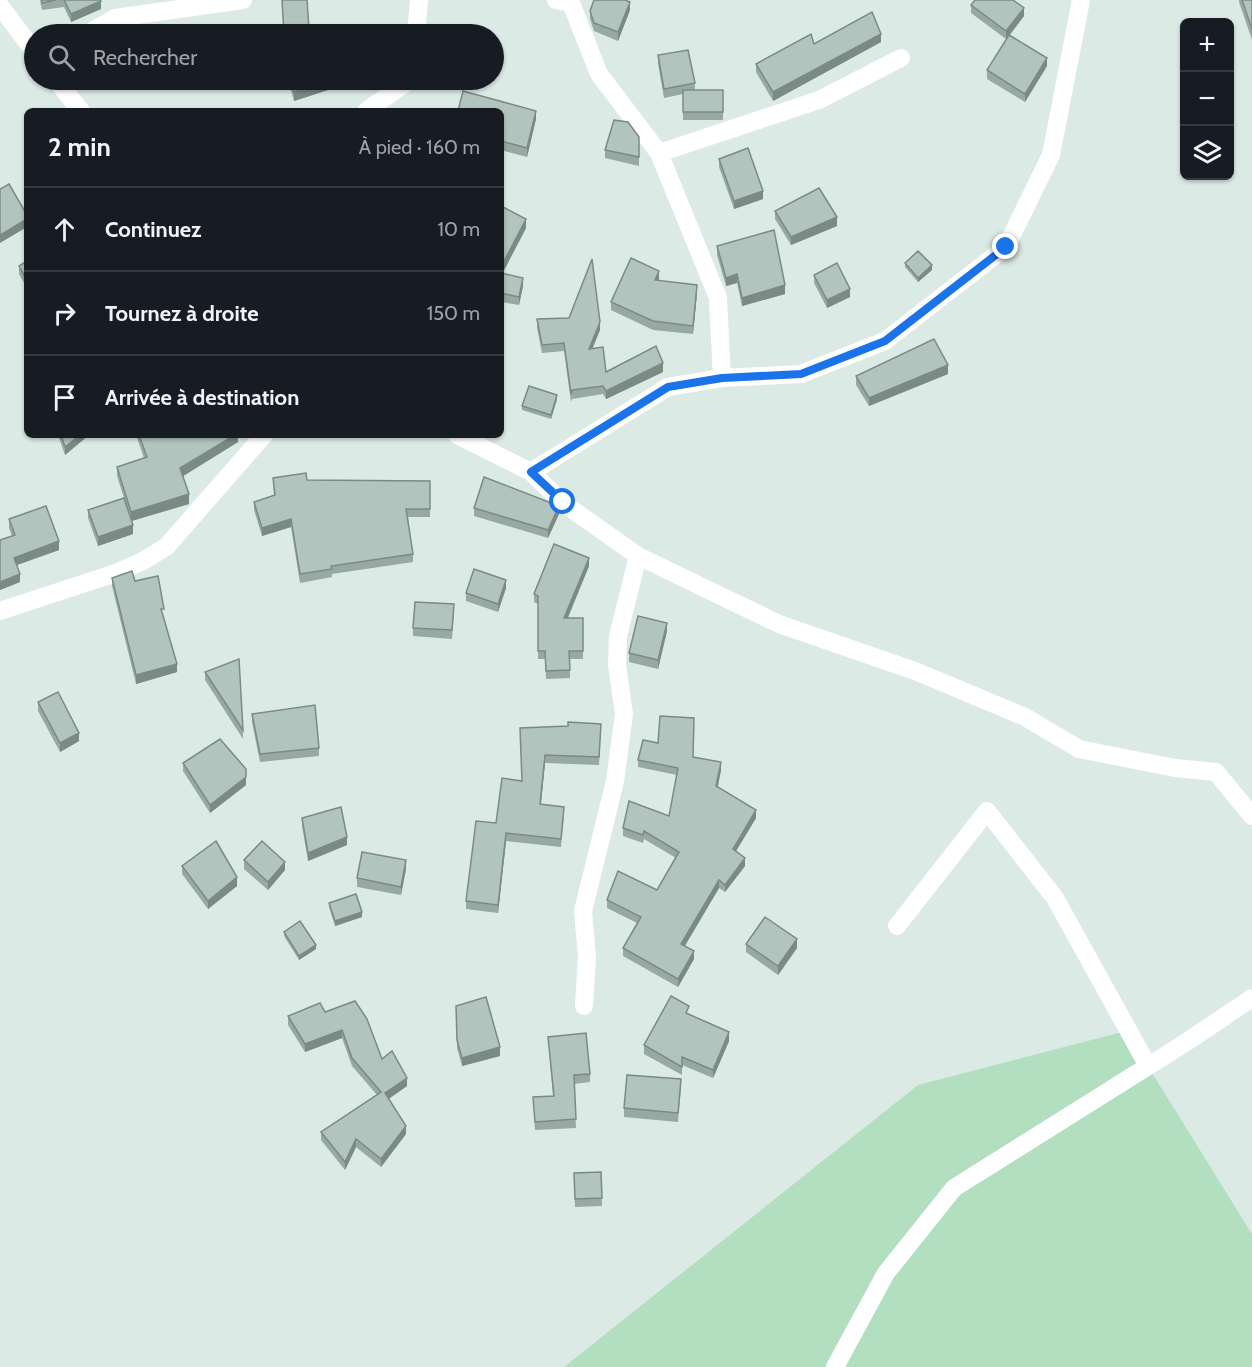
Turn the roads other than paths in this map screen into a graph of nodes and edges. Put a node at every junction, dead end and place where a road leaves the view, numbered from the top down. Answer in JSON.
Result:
{"nodes":[{"id":1,"x":243,"y":0,"type":"edge"},
{"id":2,"x":418,"y":0,"type":"edge"},
{"id":3,"x":555,"y":0,"type":"edge"},
{"id":4,"x":1080,"y":0,"type":"edge"},
{"id":5,"x":0,"y":6,"type":"edge"},
{"id":6,"x":104,"y":24,"type":"edge"},
{"id":7,"x":417,"y":24,"type":"edge"},
{"id":8,"x":24,"y":38,"type":"edge"},
{"id":9,"x":901,"y":58,"type":"dead end"},
{"id":10,"x":65,"y":90,"type":"edge"},
{"id":11,"x":396,"y":90,"type":"edge"},
{"id":12,"x":79,"y":108,"type":"edge"},
{"id":13,"x":370,"y":108,"type":"edge"},
{"id":14,"x":659,"y":153,"type":"junction"},
{"id":15,"x":722,"y":378,"type":"junction"},
{"id":16,"x":261,"y":438,"type":"edge"},
{"id":17,"x":463,"y":438,"type":"edge"},
{"id":18,"x":531,"y":472,"type":"junction"},
{"id":19,"x":638,"y":556,"type":"junction"},
{"id":20,"x":0,"y":611,"type":"edge"},
{"id":21,"x":1252,"y":816,"type":"edge"},
{"id":22,"x":897,"y":926,"type":"dead end"},
{"id":23,"x":1252,"y":998,"type":"edge"},
{"id":24,"x":584,"y":1006,"type":"dead end"},
{"id":25,"x":1148,"y":1066,"type":"junction"},
{"id":26,"x":835,"y":1367,"type":"edge"}],
"edges":[{"from":1,"to":6,"type":"street"},
{"from":2,"to":7,"type":"street"},
{"from":3,"to":14,"type":"street"},
{"from":4,"to":15,"type":"street"},
{"from":5,"to":8,"type":"street"},
{"from":9,"to":14,"type":"street"},
{"from":10,"to":12,"type":"street"},
{"from":11,"to":13,"type":"street"},
{"from":14,"to":15,"type":"street"},
{"from":15,"to":18,"type":"street"},
{"from":16,"to":20,"type":"street"},
{"from":17,"to":18,"type":"street"},
{"from":18,"to":19,"type":"street"},
{"from":19,"to":21,"type":"street"},
{"from":19,"to":24,"type":"street"},
{"from":22,"to":25,"type":"street"},
{"from":23,"to":25,"type":"street"},
{"from":25,"to":26,"type":"street"}]}
